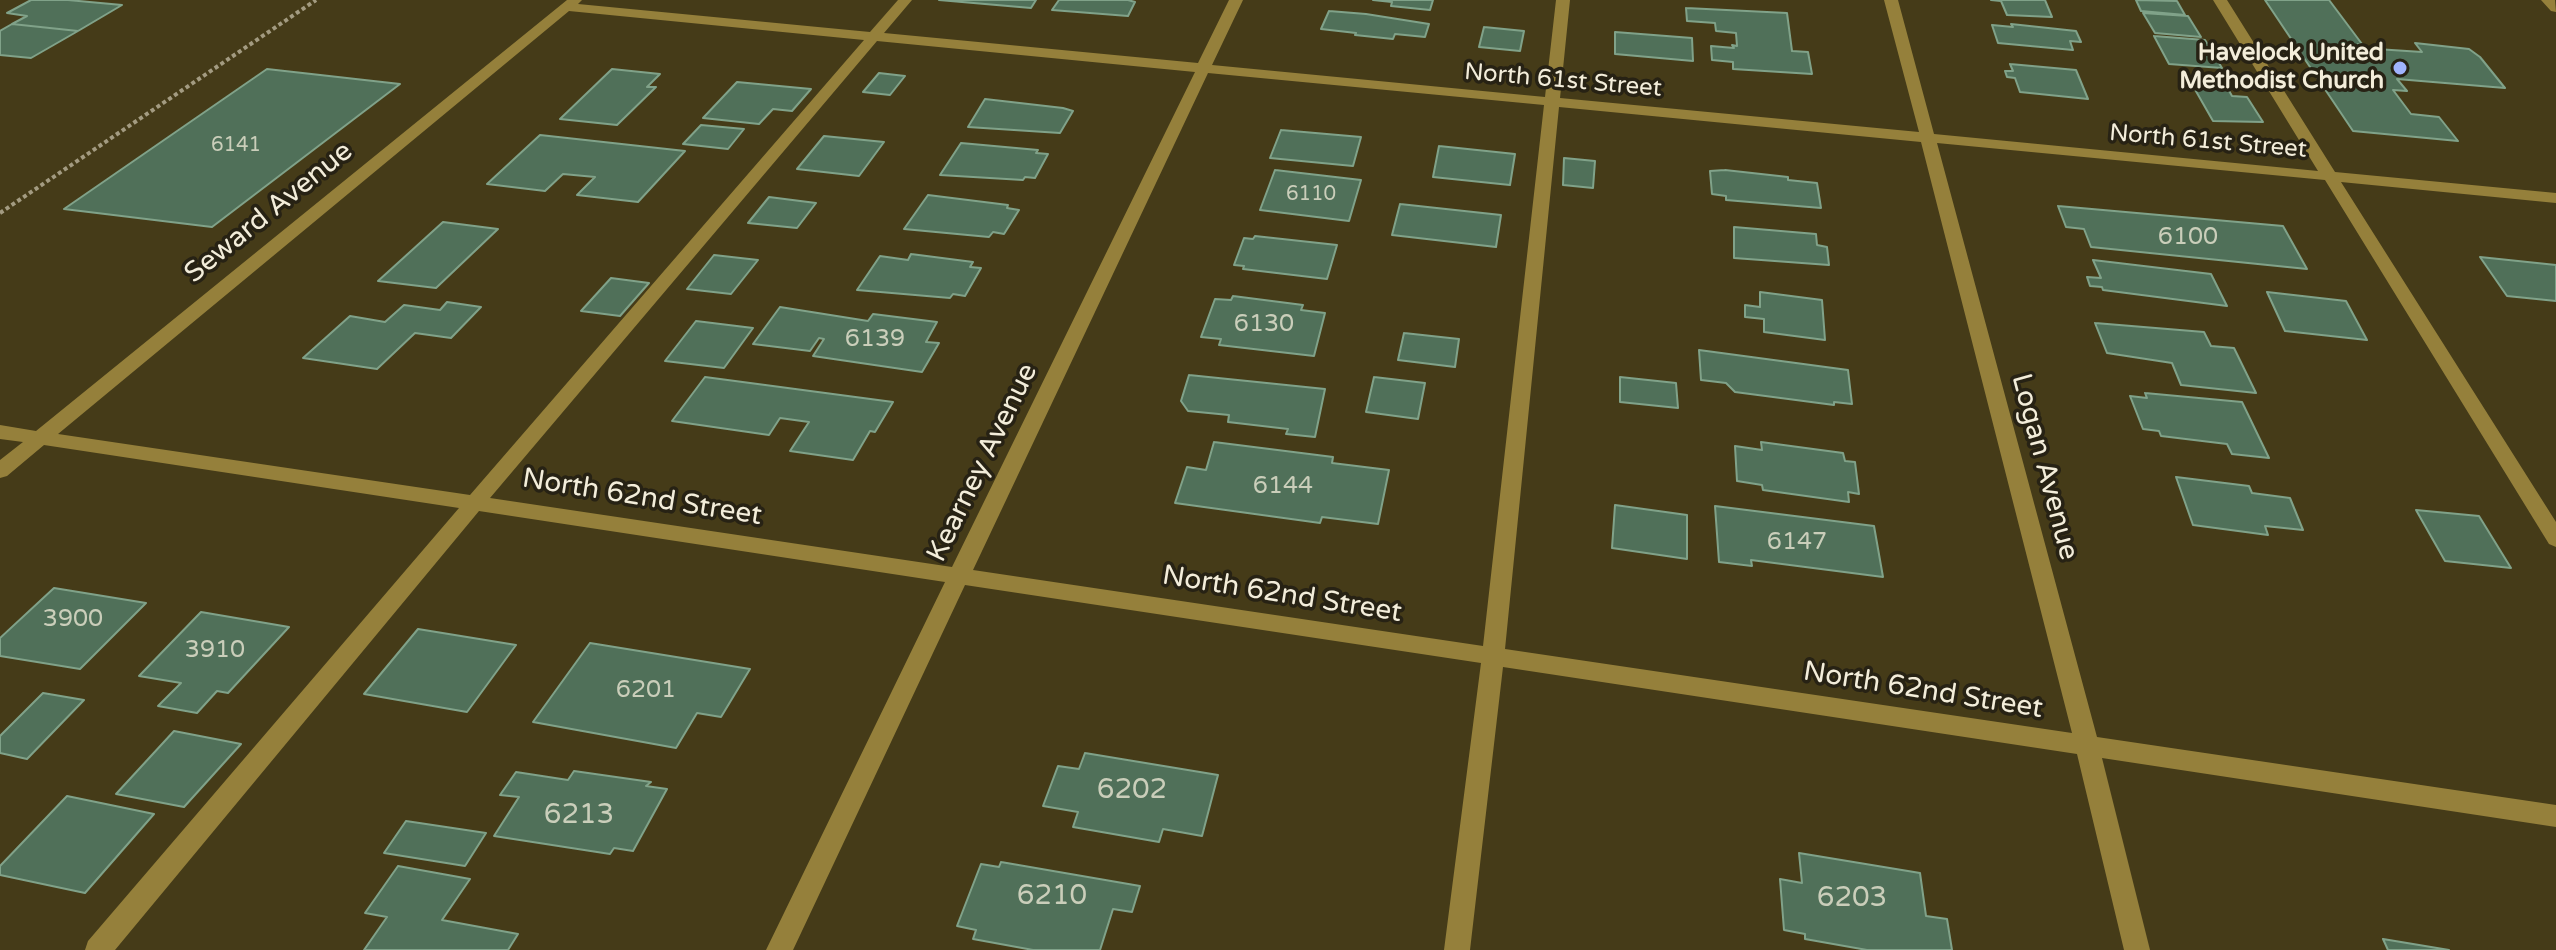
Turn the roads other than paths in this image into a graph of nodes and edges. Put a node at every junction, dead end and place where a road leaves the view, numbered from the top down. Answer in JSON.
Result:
{"nodes":[{"id":1,"x":905,"y":0,"type":"edge"},
{"id":2,"x":1236,"y":0,"type":"edge"},
{"id":3,"x":1563,"y":0,"type":"edge"},
{"id":4,"x":1891,"y":0,"type":"edge"},
{"id":5,"x":2220,"y":0,"type":"edge"},
{"id":6,"x":2548,"y":0,"type":"edge"},
{"id":7,"x":570,"y":4,"type":"edge"},
{"id":8,"x":2556,"y":8,"type":"edge"},
{"id":9,"x":875,"y":37,"type":"junction"},
{"id":10,"x":1205,"y":68,"type":"junction"},
{"id":11,"x":1553,"y":102,"type":"junction"},
{"id":12,"x":1929,"y":138,"type":"junction"},
{"id":13,"x":2331,"y":176,"type":"junction"},
{"id":14,"x":2556,"y":198,"type":"edge"},
{"id":15,"x":0,"y":432,"type":"edge"},
{"id":16,"x":40,"y":438,"type":"junction"},
{"id":17,"x":0,"y":471,"type":"edge"},
{"id":18,"x":474,"y":503,"type":"junction"},
{"id":19,"x":2556,"y":539,"type":"edge"},
{"id":20,"x":960,"y":577,"type":"junction"},
{"id":21,"x":1493,"y":657,"type":"junction"},
{"id":22,"x":2086,"y":745,"type":"junction"},
{"id":23,"x":2556,"y":816,"type":"edge"},
{"id":24,"x":98,"y":950,"type":"edge"},
{"id":25,"x":779,"y":950,"type":"edge"},
{"id":26,"x":1457,"y":950,"type":"edge"},
{"id":27,"x":2137,"y":950,"type":"edge"}],
"edges":[{"from":1,"to":9,"type":"street"},
{"from":2,"to":10,"type":"street","name":"Kearney Avenue"},
{"from":3,"to":11,"type":"street"},
{"from":4,"to":12,"type":"street","name":"Logan Avenue"},
{"from":5,"to":13,"type":"street"},
{"from":6,"to":8,"type":"street"},
{"from":7,"to":9,"type":"street","name":"North 61st Street"},
{"from":7,"to":16,"type":"street","name":"Seward Avenue"},
{"from":9,"to":10,"type":"street","name":"North 61st Street"},
{"from":9,"to":18,"type":"street"},
{"from":10,"to":11,"type":"street","name":"North 61st Street"},
{"from":10,"to":20,"type":"street","name":"Kearney Avenue"},
{"from":11,"to":12,"type":"street","name":"North 61st Street"},
{"from":11,"to":21,"type":"street"},
{"from":12,"to":13,"type":"street","name":"North 61st Street"},
{"from":12,"to":22,"type":"street","name":"Logan Avenue"},
{"from":13,"to":14,"type":"street","name":"North 61st Street"},
{"from":13,"to":19,"type":"street"},
{"from":15,"to":16,"type":"street","name":"North 62nd Street"},
{"from":16,"to":17,"type":"street","name":"Seward Avenue"},
{"from":16,"to":18,"type":"street","name":"North 62nd Street"},
{"from":18,"to":20,"type":"street","name":"North 62nd Street"},
{"from":18,"to":24,"type":"street"},
{"from":20,"to":21,"type":"street","name":"North 62nd Street"},
{"from":20,"to":25,"type":"street","name":"Kearney Avenue"},
{"from":21,"to":22,"type":"street","name":"North 62nd Street"},
{"from":21,"to":26,"type":"street"},
{"from":22,"to":23,"type":"street","name":"North 62nd Street"},
{"from":22,"to":27,"type":"street","name":"Logan Avenue"}]}
